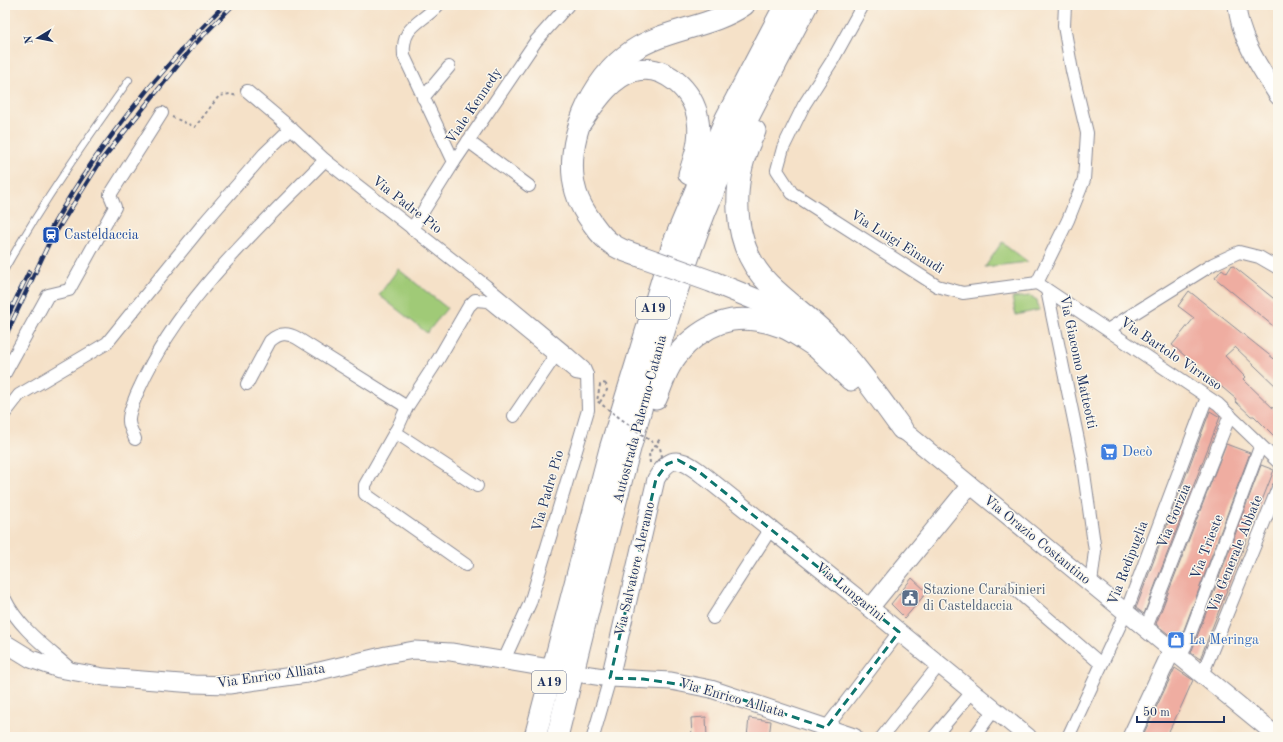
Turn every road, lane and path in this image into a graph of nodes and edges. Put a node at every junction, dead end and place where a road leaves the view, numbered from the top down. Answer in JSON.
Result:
{"nodes":[{"id":1,"x":438,"y":5,"type":"edge"},
{"id":2,"x":568,"y":5,"type":"edge"},
{"id":3,"x":744,"y":5,"type":"edge"},
{"id":4,"x":785,"y":5,"type":"edge"},
{"id":5,"x":807,"y":5,"type":"edge"},
{"id":6,"x":819,"y":5,"type":"edge"},
{"id":7,"x":863,"y":5,"type":"edge"},
{"id":8,"x":1065,"y":5,"type":"edge"},
{"id":9,"x":1238,"y":5,"type":"edge"},
{"id":10,"x":449,"y":67,"type":"dead end"},
{"id":11,"x":129,"y":80,"type":"dead end"},
{"id":12,"x":247,"y":91,"type":"joint"},
{"id":13,"x":1278,"y":96,"type":"edge"},
{"id":14,"x":423,"y":98,"type":"junction"},
{"id":15,"x":162,"y":113,"type":"joint"},
{"id":16,"x":581,"y":122,"type":"junction"},
{"id":17,"x":291,"y":128,"type":"junction"},
{"id":18,"x":468,"y":141,"type":"junction"},
{"id":19,"x":325,"y":160,"type":"junction"},
{"id":20,"x":454,"y":162,"type":"junction"},
{"id":21,"x":529,"y":186,"type":"dead end"},
{"id":22,"x":412,"y":228,"type":"junction"},
{"id":23,"x":1278,"y":268,"type":"edge"},
{"id":24,"x":5,"y":269,"type":"edge"},
{"id":25,"x":1037,"y":283,"type":"junction"},
{"id":26,"x":1047,"y":290,"type":"junction"},
{"id":27,"x":1109,"y":329,"type":"junction"},
{"id":28,"x":819,"y":349,"type":"junction"},
{"id":29,"x":555,"y":356,"type":"junction"},
{"id":30,"x":5,"y":373,"type":"edge"},
{"id":31,"x":587,"y":376,"type":"junction"},
{"id":32,"x":247,"y":384,"type":"dead end"},
{"id":33,"x":606,"y":384,"type":"dead end"},
{"id":34,"x":1207,"y":397,"type":"junction"},
{"id":35,"x":407,"y":407,"type":"junction"},
{"id":36,"x":5,"y":413,"type":"edge"},
{"id":37,"x":1230,"y":415,"type":"junction"},
{"id":38,"x":514,"y":416,"type":"dead end"},
{"id":39,"x":902,"y":429,"type":"junction"},
{"id":40,"x":395,"y":432,"type":"junction"},
{"id":41,"x":135,"y":439,"type":"dead end"},
{"id":42,"x":660,"y":439,"type":"dead end"},
{"id":43,"x":1260,"y":447,"type":"junction"},
{"id":44,"x":1278,"y":462,"type":"edge"},
{"id":45,"x":663,"y":463,"type":"junction"},
{"id":46,"x":970,"y":485,"type":"junction"},
{"id":47,"x":477,"y":486,"type":"dead end"},
{"id":48,"x":1278,"y":488,"type":"edge"},
{"id":49,"x":770,"y":530,"type":"junction"},
{"id":50,"x":603,"y":553,"type":"junction"},
{"id":51,"x":466,"y":565,"type":"dead end"},
{"id":52,"x":1090,"y":583,"type":"junction"},
{"id":53,"x":1012,"y":587,"type":"dead end"},
{"id":54,"x":5,"y":599,"type":"edge"},
{"id":55,"x":870,"y":608,"type":"junction"},
{"id":56,"x":1126,"y":612,"type":"junction"},
{"id":57,"x":712,"y":618,"type":"dead end"},
{"id":58,"x":563,"y":627,"type":"junction"},
{"id":59,"x":1146,"y":628,"type":"junction"},
{"id":60,"x":899,"y":632,"type":"junction"},
{"id":61,"x":5,"y":642,"type":"edge"},
{"id":62,"x":1177,"y":654,"type":"junction"},
{"id":63,"x":504,"y":660,"type":"junction"},
{"id":64,"x":1101,"y":664,"type":"junction"},
{"id":65,"x":939,"y":665,"type":"junction"},
{"id":66,"x":543,"y":667,"type":"dead end"},
{"id":67,"x":74,"y":672,"type":"junction"},
{"id":68,"x":583,"y":674,"type":"dead end"},
{"id":69,"x":1202,"y":675,"type":"junction"},
{"id":70,"x":610,"y":678,"type":"junction"},
{"id":71,"x":972,"y":692,"type":"junction"},
{"id":72,"x":994,"y":710,"type":"junction"},
{"id":73,"x":826,"y":728,"type":"junction"},
{"id":74,"x":1277,"y":735,"type":"edge"},
{"id":75,"x":535,"y":737,"type":"edge"},
{"id":76,"x":557,"y":737,"type":"edge"},
{"id":77,"x":593,"y":737,"type":"edge"},
{"id":78,"x":854,"y":737,"type":"edge"},
{"id":79,"x":882,"y":737,"type":"edge"},
{"id":80,"x":934,"y":737,"type":"edge"},
{"id":81,"x":974,"y":737,"type":"edge"},
{"id":82,"x":1028,"y":737,"type":"edge"},
{"id":83,"x":1068,"y":737,"type":"edge"},
{"id":84,"x":1131,"y":737,"type":"edge"}],
"edges":[{"from":1,"to":14,"type":"street"},
{"from":2,"to":18,"type":"street","name":"Viale Kennedy"},
{"from":3,"to":16,"type":"highway"},
{"from":4,"to":58,"type":"highway","name":"Autostrada Palermo-Catania","number":"A19"},
{"from":5,"to":50,"type":"highway","name":"Autostrada Palermo-Catania","number":"A19"},
{"from":6,"to":39,"type":"highway"},
{"from":7,"to":25,"type":"street","name":"Via Luigi Einaudi"},
{"from":8,"to":25,"type":"street"},
{"from":9,"to":13,"type":"street"},
{"from":10,"to":14,"type":"street"},
{"from":11,"to":24,"type":"lane"},
{"from":12,"to":15,"type":"path"},
{"from":12,"to":17,"type":"street","name":"Via Padre Pio"},
{"from":14,"to":20,"type":"street"},
{"from":15,"to":30,"type":"street"},
{"from":16,"to":28,"type":"highway","bridge":true},
{"from":16,"to":58,"type":"highway"},
{"from":17,"to":19,"type":"street","name":"Via Padre Pio"},
{"from":17,"to":36,"type":"street"},
{"from":18,"to":20,"type":"street","name":"Viale Kennedy"},
{"from":18,"to":21,"type":"street"},
{"from":19,"to":22,"type":"street","name":"Via Padre Pio"},
{"from":19,"to":41,"type":"street"},
{"from":20,"to":22,"type":"street","name":"Viale Kennedy"},
{"from":22,"to":31,"type":"street","name":"Via Padre Pio"},
{"from":23,"to":27,"type":"street"},
{"from":25,"to":26,"type":"street","name":"Via Bartolo Virruso"},
{"from":26,"to":27,"type":"street","name":"Via Bartolo Virruso"},
{"from":26,"to":52,"type":"street","name":"Via Giacomo Matteotti"},
{"from":27,"to":34,"type":"street","name":"Via Bartolo Virruso"},
{"from":28,"to":39,"type":"highway"},
{"from":28,"to":50,"type":"highway"},
{"from":29,"to":31,"type":"street"},
{"from":29,"to":35,"type":"street"},
{"from":29,"to":38,"type":"street"},
{"from":31,"to":63,"type":"street","name":"Via Padre Pio"},
{"from":32,"to":35,"type":"street"},
{"from":33,"to":45,"type":"path","bridge":true},
{"from":34,"to":37,"type":"street","name":"Via Bartolo Virruso"},
{"from":34,"to":56,"type":"street","name":"Via Redipuglia"},
{"from":35,"to":40,"type":"street"},
{"from":37,"to":43,"type":"street","name":"Via Bartolo Virruso"},
{"from":37,"to":59,"type":"street","name":"Via Gorizia"},
{"from":39,"to":46,"type":"street","name":"Via Orazio Costantino"},
{"from":40,"to":47,"type":"street"},
{"from":40,"to":51,"type":"street"},
{"from":42,"to":45,"type":"path"},
{"from":43,"to":44,"type":"street","name":"Via Bartolo Virruso"},
{"from":43,"to":62,"type":"street","name":"Via Trieste"},
{"from":45,"to":49,"type":"street","name":"Via Lungarini"},
{"from":45,"to":70,"type":"street","name":"Via Salvatore Aleramo"},
{"from":46,"to":52,"type":"street","name":"Via Orazio Costantino"},
{"from":46,"to":55,"type":"street"},
{"from":48,"to":69,"type":"street","name":"Via Generale Abbate"},
{"from":49,"to":55,"type":"street","name":"Via Lungarini"},
{"from":49,"to":57,"type":"street"},
{"from":50,"to":76,"type":"highway","name":"Autostrada Palermo-Catania","number":"A19"},
{"from":52,"to":56,"type":"street","name":"Via Orazio Costantino"},
{"from":53,"to":64,"type":"street"},
{"from":54,"to":67,"type":"street"},
{"from":55,"to":60,"type":"street","name":"Via Lungarini"},
{"from":56,"to":59,"type":"street","name":"Via Orazio Costantino"},
{"from":56,"to":64,"type":"street","name":"Via Redipuglia"},
{"from":58,"to":75,"type":"highway","name":"Autostrada Palermo-Catania","number":"A19"},
{"from":59,"to":62,"type":"street","name":"Via Orazio Costantino"},
{"from":60,"to":65,"type":"street","name":"Via Lungarini"},
{"from":60,"to":73,"type":"street"},
{"from":61,"to":67,"type":"street","name":"Via Enrico Alliata"},
{"from":62,"to":69,"type":"street","name":"Via Orazio Costantino"},
{"from":62,"to":84,"type":"street"},
{"from":63,"to":66,"type":"street","name":"Via Enrico Alliata"},
{"from":63,"to":67,"type":"street","name":"Via Enrico Alliata"},
{"from":64,"to":83,"type":"street","name":"Via Redipuglia"},
{"from":65,"to":71,"type":"street","name":"Via Lungarini"},
{"from":65,"to":79,"type":"street"},
{"from":68,"to":70,"type":"street","name":"Via Enrico Alliata"},
{"from":69,"to":74,"type":"street","name":"Via Orazio Costantino"},
{"from":70,"to":73,"type":"street","name":"Via Enrico Alliata"},
{"from":70,"to":77,"type":"street"},
{"from":71,"to":72,"type":"street","name":"Via Lungarini"},
{"from":71,"to":80,"type":"street"},
{"from":72,"to":81,"type":"street"},
{"from":72,"to":82,"type":"street","name":"Via Lungarini"},
{"from":73,"to":78,"type":"street","name":"Via Enrico Alliata"}]}
